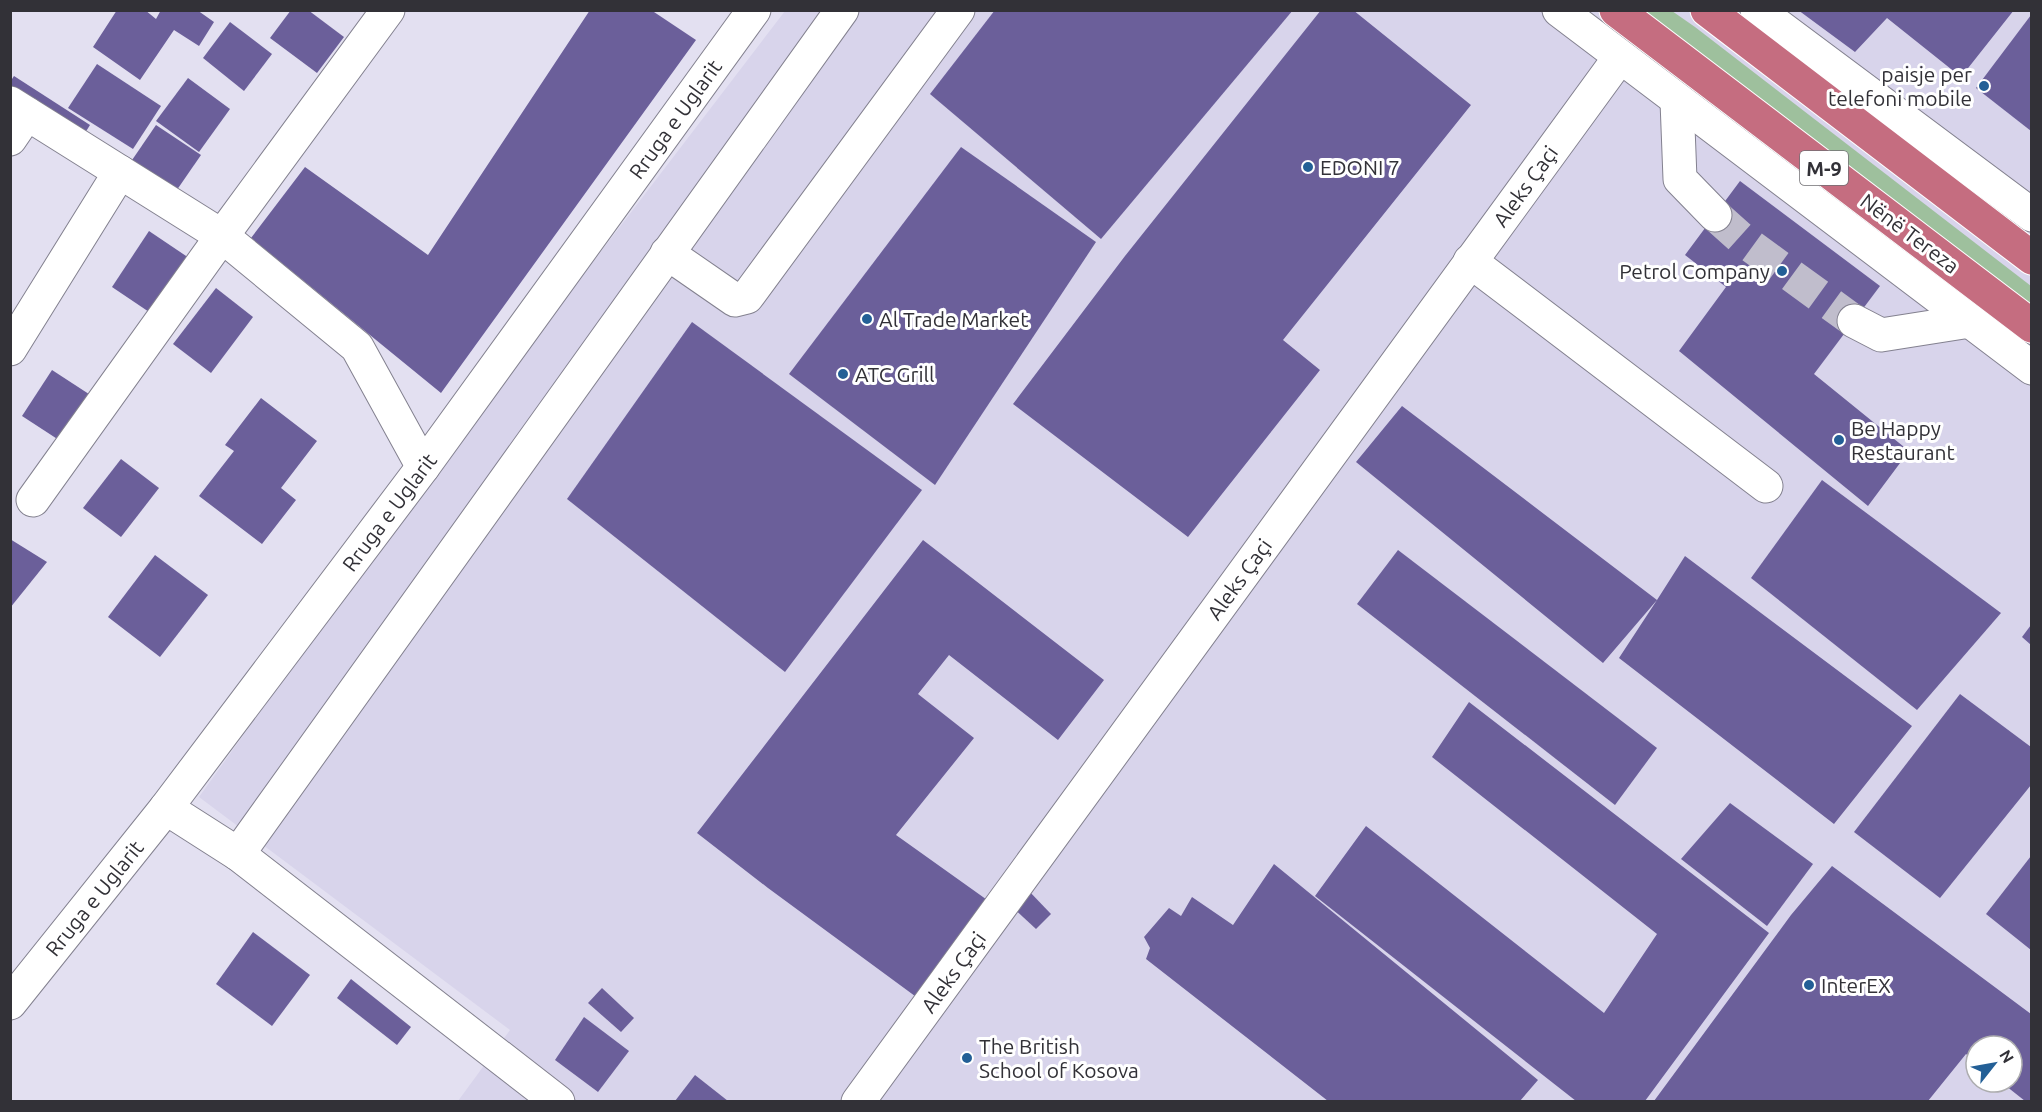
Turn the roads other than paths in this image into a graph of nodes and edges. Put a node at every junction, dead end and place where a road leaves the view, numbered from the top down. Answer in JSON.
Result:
{"nodes":[{"id":1,"x":388,"y":10,"type":"edge"},
{"id":2,"x":754,"y":10,"type":"edge"},
{"id":3,"x":842,"y":10,"type":"edge"},
{"id":4,"x":958,"y":10,"type":"edge"},
{"id":5,"x":1559,"y":10,"type":"edge"},
{"id":6,"x":1616,"y":10,"type":"edge"},
{"id":7,"x":1707,"y":10,"type":"edge"},
{"id":8,"x":1757,"y":10,"type":"edge"},
{"id":9,"x":1620,"y":57,"type":"junction"},
{"id":10,"x":1677,"y":100,"type":"junction"},
{"id":11,"x":1900,"y":118,"type":"junction"},
{"id":12,"x":16,"y":119,"type":"edge"},
{"id":13,"x":1882,"y":143,"type":"junction"},
{"id":14,"x":120,"y":172,"type":"junction"},
{"id":15,"x":1715,"y":215,"type":"tunnel mouth"},
{"id":16,"x":2031,"y":215,"type":"edge"},
{"id":17,"x":222,"y":236,"type":"junction"},
{"id":18,"x":667,"y":254,"type":"junction"},
{"id":19,"x":2031,"y":258,"type":"edge"},
{"id":20,"x":1470,"y":261,"type":"junction"},
{"id":21,"x":1854,"y":321,"type":"tunnel mouth"},
{"id":22,"x":1970,"y":321,"type":"junction"},
{"id":23,"x":2031,"y":326,"type":"edge"},
{"id":24,"x":10,"y":349,"type":"edge"},
{"id":25,"x":2031,"y":368,"type":"edge"},
{"id":26,"x":423,"y":467,"type":"junction"},
{"id":27,"x":1766,"y":486,"type":"dead end"},
{"id":28,"x":33,"y":500,"type":"dead end"},
{"id":29,"x":166,"y":808,"type":"junction"},
{"id":30,"x":238,"y":854,"type":"junction"},
{"id":31,"x":10,"y":1003,"type":"edge"},
{"id":32,"x":558,"y":1101,"type":"edge"},
{"id":33,"x":858,"y":1101,"type":"edge"}],
"edges":[{"from":1,"to":17,"type":"street"},
{"from":2,"to":26,"type":"street","name":"Rruga e Uglarit"},
{"from":3,"to":18,"type":"street"},
{"from":4,"to":18,"type":"street"},
{"from":5,"to":9,"type":"street","name":"Nënë Tereza"},
{"from":6,"to":23,"type":"highway","name":"Nënë Tereza","number":"M-9"},
{"from":7,"to":13,"type":"highway","number":"M-9"},
{"from":8,"to":11,"type":"street"},
{"from":9,"to":10,"type":"street","name":"Nënë Tereza"},
{"from":9,"to":20,"type":"street","name":"Aleks Çaçi"},
{"from":10,"to":15,"type":"street"},
{"from":10,"to":22,"type":"street","name":"Nënë Tereza"},
{"from":11,"to":13,"type":"street"},
{"from":11,"to":16,"type":"street"},
{"from":12,"to":14,"type":"street"},
{"from":13,"to":19,"type":"highway","number":"M-9"},
{"from":14,"to":17,"type":"street"},
{"from":14,"to":24,"type":"street"},
{"from":17,"to":26,"type":"street"},
{"from":17,"to":28,"type":"street"},
{"from":18,"to":30,"type":"street"},
{"from":20,"to":27,"type":"street"},
{"from":20,"to":33,"type":"street","name":"Aleks Çaçi"},
{"from":21,"to":22,"type":"street"},
{"from":22,"to":25,"type":"street","name":"Nënë Tereza"},
{"from":26,"to":29,"type":"street","name":"Rruga e Uglarit"},
{"from":29,"to":30,"type":"street"},
{"from":29,"to":31,"type":"street","name":"Rruga e Uglarit"},
{"from":30,"to":32,"type":"street"}]}
